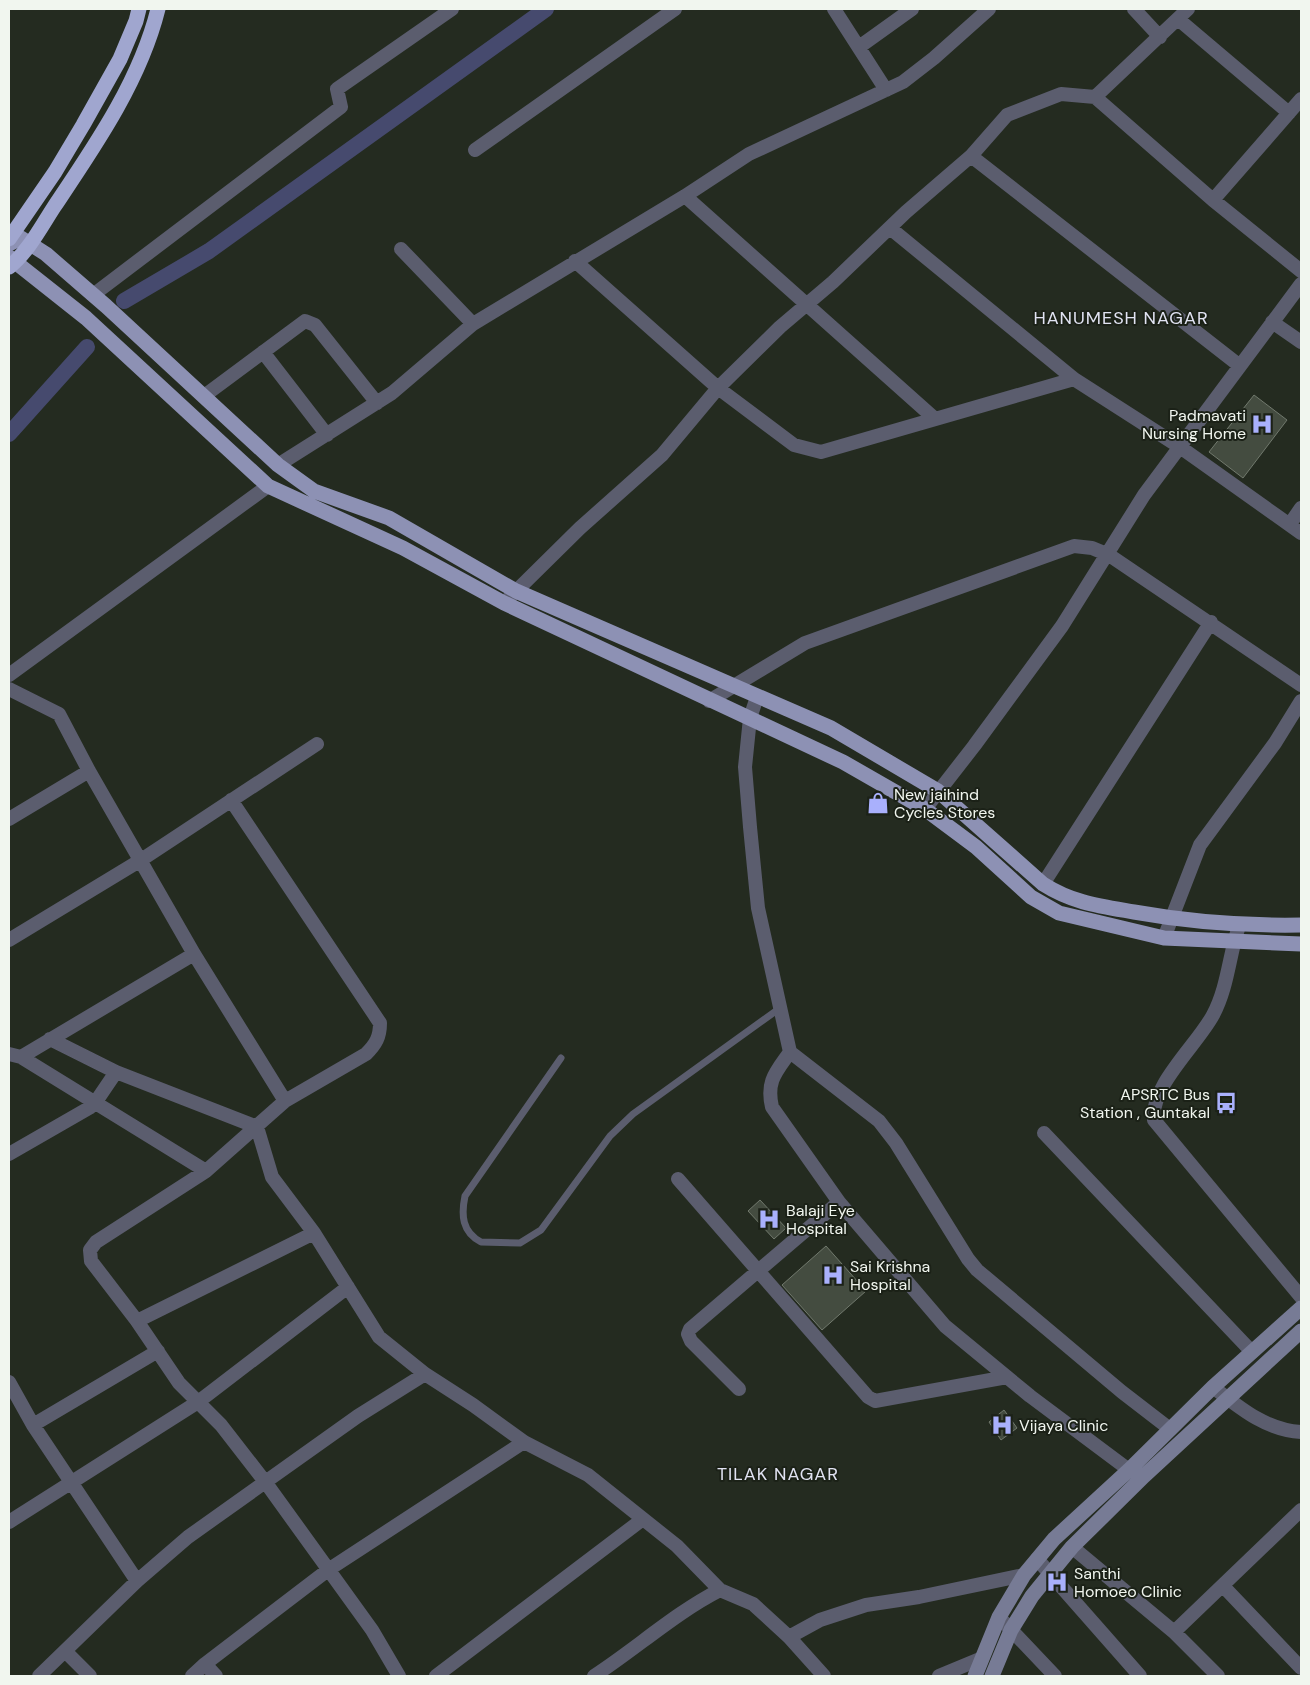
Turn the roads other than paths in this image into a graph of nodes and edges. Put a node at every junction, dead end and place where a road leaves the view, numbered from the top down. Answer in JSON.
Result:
{"nodes":[{"id":1,"x":140,"y":9,"type":"edge"},
{"id":2,"x":158,"y":9,"type":"edge"},
{"id":3,"x":452,"y":9,"type":"edge"},
{"id":4,"x":675,"y":9,"type":"edge"},
{"id":5,"x":834,"y":9,"type":"edge"},
{"id":6,"x":912,"y":9,"type":"edge"},
{"id":7,"x":987,"y":9,"type":"edge"},
{"id":8,"x":1134,"y":9,"type":"edge"},
{"id":9,"x":1188,"y":9,"type":"edge"},
{"id":10,"x":1178,"y":19,"type":"junction"},
{"id":11,"x":1160,"y":37,"type":"junction"},
{"id":12,"x":859,"y":47,"type":"junction"},
{"id":13,"x":886,"y":90,"type":"junction"},
{"id":14,"x":1095,"y":97,"type":"junction"},
{"id":15,"x":1301,"y":99,"type":"edge"},
{"id":16,"x":1289,"y":113,"type":"junction"},
{"id":17,"x":476,"y":150,"type":"dead end"},
{"id":18,"x":971,"y":156,"type":"junction"},
{"id":19,"x":685,"y":196,"type":"junction"},
{"id":20,"x":1213,"y":200,"type":"junction"},
{"id":21,"x":890,"y":228,"type":"junction"},
{"id":22,"x":9,"y":239,"type":"edge"},
{"id":23,"x":30,"y":243,"type":"junction"},
{"id":24,"x":9,"y":244,"type":"edge"},
{"id":25,"x":401,"y":249,"type":"dead end"},
{"id":26,"x":575,"y":261,"type":"junction"},
{"id":27,"x":11,"y":262,"type":"edge"},
{"id":28,"x":1301,"y":272,"type":"edge"},
{"id":29,"x":1301,"y":284,"type":"edge"},
{"id":30,"x":93,"y":295,"type":"junction"},
{"id":31,"x":807,"y":304,"type":"junction"},
{"id":32,"x":1272,"y":322,"type":"junction"},
{"id":33,"x":473,"y":324,"type":"junction"},
{"id":34,"x":1301,"y":342,"type":"edge"},
{"id":35,"x":262,"y":352,"type":"junction"},
{"id":36,"x":1240,"y":366,"type":"junction"},
{"id":37,"x":1074,"y":379,"type":"junction"},
{"id":38,"x":718,"y":388,"type":"junction"},
{"id":39,"x":204,"y":396,"type":"junction"},
{"id":40,"x":377,"y":403,"type":"junction"},
{"id":41,"x":934,"y":418,"type":"junction"},
{"id":42,"x":326,"y":435,"type":"junction"},
{"id":43,"x":1180,"y":447,"type":"junction"},
{"id":44,"x":278,"y":465,"type":"junction"},
{"id":45,"x":268,"y":486,"type":"junction"},
{"id":46,"x":1301,"y":508,"type":"edge"},
{"id":47,"x":1290,"y":524,"type":"junction"},
{"id":48,"x":1301,"y":533,"type":"edge"},
{"id":49,"x":1109,"y":555,"type":"junction"},
{"id":50,"x":516,"y":591,"type":"junction"},
{"id":51,"x":504,"y":603,"type":"junction"},
{"id":52,"x":1211,"y":622,"type":"junction"},
{"id":53,"x":9,"y":675,"type":"edge"},
{"id":54,"x":732,"y":685,"type":"junction"},
{"id":55,"x":1301,"y":686,"type":"edge"},
{"id":56,"x":9,"y":689,"type":"edge"},
{"id":57,"x":757,"y":696,"type":"junction"},
{"id":58,"x":709,"y":701,"type":"junction"},
{"id":59,"x":1301,"y":701,"type":"edge"},
{"id":60,"x":750,"y":718,"type":"junction"},
{"id":61,"x":317,"y":744,"type":"dead end"},
{"id":62,"x":89,"y":771,"type":"junction"},
{"id":63,"x":938,"y":791,"type":"junction"},
{"id":64,"x":231,"y":800,"type":"junction"},
{"id":65,"x":924,"y":808,"type":"junction"},
{"id":66,"x":9,"y":819,"type":"edge"},
{"id":67,"x":140,"y":860,"type":"junction"},
{"id":68,"x":1044,"y":884,"type":"junction"},
{"id":69,"x":1171,"y":918,"type":"junction"},
{"id":70,"x":1239,"y":926,"type":"junction"},
{"id":71,"x":1301,"y":926,"type":"edge"},
{"id":72,"x":1164,"y":938,"type":"junction"},
{"id":73,"x":9,"y":940,"type":"edge"},
{"id":74,"x":1234,"y":942,"type":"junction"},
{"id":75,"x":1301,"y":943,"type":"edge"},
{"id":76,"x":194,"y":954,"type":"junction"},
{"id":77,"x":780,"y":1008,"type":"junction"},
{"id":78,"x":50,"y":1039,"type":"junction"},
{"id":79,"x":790,"y":1052,"type":"junction"},
{"id":80,"x":15,"y":1055,"type":"edge"},
{"id":81,"x":561,"y":1058,"type":"dead end"},
{"id":82,"x":116,"y":1072,"type":"junction"},
{"id":83,"x":285,"y":1101,"type":"junction"},
{"id":84,"x":95,"y":1104,"type":"junction"},
{"id":85,"x":257,"y":1127,"type":"junction"},
{"id":86,"x":1044,"y":1133,"type":"dead end"},
{"id":87,"x":9,"y":1154,"type":"edge"},
{"id":88,"x":206,"y":1171,"type":"junction"},
{"id":89,"x":678,"y":1179,"type":"dead end"},
{"id":90,"x":839,"y":1202,"type":"junction"},
{"id":91,"x":314,"y":1233,"type":"junction"},
{"id":92,"x":758,"y":1271,"type":"junction"},
{"id":93,"x":348,"y":1287,"type":"junction"},
{"id":94,"x":1301,"y":1297,"type":"edge"},
{"id":95,"x":1301,"y":1308,"type":"edge"},
{"id":96,"x":137,"y":1321,"type":"junction"},
{"id":97,"x":1301,"y":1331,"type":"edge"},
{"id":98,"x":158,"y":1352,"type":"junction"},
{"id":99,"x":1252,"y":1352,"type":"junction"},
{"id":100,"x":425,"y":1374,"type":"junction"},
{"id":101,"x":1007,"y":1376,"type":"junction"},
{"id":102,"x":9,"y":1382,"type":"edge"},
{"id":103,"x":1213,"y":1387,"type":"junction"},
{"id":104,"x":739,"y":1389,"type":"dead end"},
{"id":105,"x":1228,"y":1399,"type":"junction"},
{"id":106,"x":198,"y":1402,"type":"junction"},
{"id":107,"x":33,"y":1425,"type":"junction"},
{"id":108,"x":1170,"y":1430,"type":"junction"},
{"id":109,"x":1301,"y":1432,"type":"edge"},
{"id":110,"x":524,"y":1442,"type":"junction"},
{"id":111,"x":1129,"y":1470,"type":"junction"},
{"id":112,"x":71,"y":1482,"type":"junction"},
{"id":113,"x":266,"y":1483,"type":"junction"},
{"id":114,"x":1299,"y":1517,"type":"edge"},
{"id":115,"x":643,"y":1519,"type":"junction"},
{"id":116,"x":9,"y":1522,"type":"edge"},
{"id":117,"x":1072,"y":1547,"type":"junction"},
{"id":118,"x":1037,"y":1559,"type":"junction"},
{"id":119,"x":328,"y":1570,"type":"junction"},
{"id":120,"x":1048,"y":1574,"type":"junction"},
{"id":121,"x":1024,"y":1575,"type":"junction"},
{"id":122,"x":137,"y":1581,"type":"junction"},
{"id":123,"x":1224,"y":1587,"type":"junction"},
{"id":124,"x":720,"y":1590,"type":"junction"},
{"id":125,"x":999,"y":1617,"type":"junction"},
{"id":126,"x":1011,"y":1630,"type":"junction"},
{"id":127,"x":1174,"y":1632,"type":"junction"},
{"id":128,"x":790,"y":1637,"type":"junction"},
{"id":129,"x":66,"y":1652,"type":"junction"},
{"id":130,"x":980,"y":1659,"type":"junction"},
{"id":131,"x":205,"y":1664,"type":"junction"},
{"id":132,"x":1301,"y":1668,"type":"edge"},
{"id":133,"x":39,"y":1676,"type":"edge"},
{"id":134,"x":90,"y":1676,"type":"edge"},
{"id":135,"x":192,"y":1676,"type":"edge"},
{"id":136,"x":216,"y":1676,"type":"edge"},
{"id":137,"x":399,"y":1676,"type":"edge"},
{"id":138,"x":436,"y":1676,"type":"edge"},
{"id":139,"x":594,"y":1676,"type":"edge"},
{"id":140,"x":824,"y":1676,"type":"edge"},
{"id":141,"x":939,"y":1676,"type":"edge"},
{"id":142,"x":975,"y":1676,"type":"edge"},
{"id":143,"x":992,"y":1676,"type":"edge"},
{"id":144,"x":1055,"y":1676,"type":"edge"},
{"id":145,"x":1140,"y":1676,"type":"edge"},
{"id":146,"x":1218,"y":1676,"type":"edge"}],
"edges":[{"from":1,"to":22,"type":"highway"},
{"from":2,"to":23,"type":"highway"},
{"from":3,"to":30,"type":"street"},
{"from":4,"to":17,"type":"street"},
{"from":5,"to":12,"type":"street"},
{"from":6,"to":12,"type":"street"},
{"from":7,"to":13,"type":"street"},
{"from":8,"to":11,"type":"street"},
{"from":9,"to":10,"type":"street"},
{"from":10,"to":11,"type":"street"},
{"from":10,"to":16,"type":"street"},
{"from":11,"to":14,"type":"street"},
{"from":12,"to":13,"type":"street"},
{"from":13,"to":19,"type":"street"},
{"from":14,"to":18,"type":"street"},
{"from":14,"to":20,"type":"street"},
{"from":15,"to":16,"type":"street"},
{"from":16,"to":20,"type":"street"},
{"from":18,"to":21,"type":"street"},
{"from":18,"to":36,"type":"street"},
{"from":19,"to":26,"type":"street"},
{"from":19,"to":31,"type":"street"},
{"from":20,"to":28,"type":"street"},
{"from":21,"to":31,"type":"street"},
{"from":21,"to":37,"type":"street"},
{"from":23,"to":24,"type":"main road"},
{"from":23,"to":27,"type":"highway"},
{"from":23,"to":30,"type":"main road"},
{"from":25,"to":33,"type":"street"},
{"from":26,"to":33,"type":"street"},
{"from":26,"to":38,"type":"street"},
{"from":27,"to":45,"type":"main road"},
{"from":29,"to":32,"type":"street"},
{"from":30,"to":39,"type":"main road"},
{"from":31,"to":38,"type":"street"},
{"from":31,"to":41,"type":"street"},
{"from":32,"to":34,"type":"street"},
{"from":32,"to":36,"type":"street"},
{"from":33,"to":40,"type":"street"},
{"from":35,"to":39,"type":"street"},
{"from":35,"to":40,"type":"street"},
{"from":35,"to":42,"type":"street"},
{"from":36,"to":43,"type":"street"},
{"from":37,"to":41,"type":"street"},
{"from":37,"to":43,"type":"street"},
{"from":38,"to":41,"type":"street"},
{"from":38,"to":50,"type":"street"},
{"from":39,"to":44,"type":"main road"},
{"from":40,"to":42,"type":"street"},
{"from":42,"to":44,"type":"street"},
{"from":43,"to":47,"type":"street"},
{"from":43,"to":49,"type":"street"},
{"from":44,"to":50,"type":"main road"},
{"from":45,"to":51,"type":"main road"},
{"from":45,"to":53,"type":"street"},
{"from":46,"to":47,"type":"street"},
{"from":47,"to":48,"type":"street"},
{"from":49,"to":52,"type":"street"},
{"from":49,"to":54,"type":"street"},
{"from":49,"to":63,"type":"street"},
{"from":50,"to":51,"type":"street"},
{"from":50,"to":54,"type":"main road"},
{"from":51,"to":58,"type":"main road"},
{"from":52,"to":55,"type":"street"},
{"from":52,"to":68,"type":"street"},
{"from":54,"to":57,"type":"main road"},
{"from":54,"to":58,"type":"street"},
{"from":56,"to":62,"type":"street"},
{"from":57,"to":60,"type":"street"},
{"from":57,"to":63,"type":"main road"},
{"from":58,"to":60,"type":"main road"},
{"from":59,"to":69,"type":"street"},
{"from":60,"to":65,"type":"main road"},
{"from":60,"to":77,"type":"street"},
{"from":61,"to":64,"type":"street"},
{"from":62,"to":66,"type":"street"},
{"from":62,"to":67,"type":"street"},
{"from":63,"to":65,"type":"street"},
{"from":63,"to":68,"type":"main road"},
{"from":64,"to":67,"type":"street"},
{"from":64,"to":83,"type":"street"},
{"from":65,"to":72,"type":"main road"},
{"from":67,"to":73,"type":"street"},
{"from":67,"to":76,"type":"street"},
{"from":68,"to":69,"type":"main road"},
{"from":69,"to":70,"type":"main road"},
{"from":69,"to":72,"type":"street"},
{"from":70,"to":71,"type":"main road"},
{"from":70,"to":74,"type":"street"},
{"from":72,"to":74,"type":"main road"},
{"from":74,"to":75,"type":"main road"},
{"from":74,"to":94,"type":"street"},
{"from":76,"to":78,"type":"street"},
{"from":76,"to":83,"type":"street"},
{"from":77,"to":79,"type":"street"},
{"from":77,"to":81,"type":"lane"},
{"from":78,"to":80,"type":"street"},
{"from":78,"to":82,"type":"street"},
{"from":79,"to":90,"type":"street"},
{"from":79,"to":108,"type":"street"},
{"from":80,"to":84,"type":"street"},
{"from":82,"to":84,"type":"street"},
{"from":82,"to":85,"type":"street"},
{"from":83,"to":85,"type":"street"},
{"from":84,"to":87,"type":"street"},
{"from":84,"to":88,"type":"street"},
{"from":85,"to":88,"type":"street"},
{"from":85,"to":91,"type":"street"},
{"from":86,"to":99,"type":"street"},
{"from":88,"to":96,"type":"street"},
{"from":89,"to":92,"type":"street"},
{"from":90,"to":92,"type":"street"},
{"from":90,"to":101,"type":"street"},
{"from":91,"to":93,"type":"street"},
{"from":91,"to":96,"type":"street"},
{"from":92,"to":101,"type":"street"},
{"from":92,"to":104,"type":"street"},
{"from":93,"to":100,"type":"street"},
{"from":93,"to":106,"type":"street"},
{"from":95,"to":99,"type":"street"},
{"from":96,"to":98,"type":"street"},
{"from":97,"to":105,"type":"street"},
{"from":98,"to":106,"type":"street"},
{"from":98,"to":107,"type":"street"},
{"from":99,"to":103,"type":"street"},
{"from":100,"to":110,"type":"street"},
{"from":100,"to":113,"type":"street"},
{"from":101,"to":111,"type":"street"},
{"from":102,"to":107,"type":"street"},
{"from":103,"to":105,"type":"street"},
{"from":103,"to":108,"type":"street"},
{"from":105,"to":109,"type":"street"},
{"from":105,"to":117,"type":"street"},
{"from":106,"to":112,"type":"street"},
{"from":106,"to":113,"type":"street"},
{"from":107,"to":112,"type":"street"},
{"from":108,"to":111,"type":"street"},
{"from":110,"to":115,"type":"street"},
{"from":110,"to":119,"type":"street"},
{"from":111,"to":118,"type":"street"},
{"from":112,"to":116,"type":"street"},
{"from":112,"to":122,"type":"street"},
{"from":113,"to":119,"type":"street"},
{"from":113,"to":122,"type":"street"},
{"from":114,"to":123,"type":"street"},
{"from":115,"to":124,"type":"street"},
{"from":115,"to":138,"type":"street"},
{"from":117,"to":120,"type":"street"},
{"from":117,"to":127,"type":"street"},
{"from":118,"to":120,"type":"street"},
{"from":118,"to":121,"type":"street"},
{"from":119,"to":131,"type":"street"},
{"from":119,"to":137,"type":"street"},
{"from":120,"to":126,"type":"street"},
{"from":120,"to":145,"type":"street"},
{"from":121,"to":125,"type":"street"},
{"from":121,"to":128,"type":"street"},
{"from":122,"to":129,"type":"street"},
{"from":123,"to":127,"type":"street"},
{"from":123,"to":132,"type":"street"},
{"from":124,"to":128,"type":"street"},
{"from":124,"to":139,"type":"street"},
{"from":125,"to":126,"type":"street"},
{"from":125,"to":130,"type":"street"},
{"from":126,"to":143,"type":"street"},
{"from":126,"to":144,"type":"street"},
{"from":127,"to":146,"type":"street"},
{"from":128,"to":140,"type":"street"},
{"from":129,"to":133,"type":"street"},
{"from":129,"to":134,"type":"street"},
{"from":130,"to":141,"type":"street"},
{"from":130,"to":142,"type":"street"},
{"from":131,"to":135,"type":"street"},
{"from":131,"to":136,"type":"street"}]}
